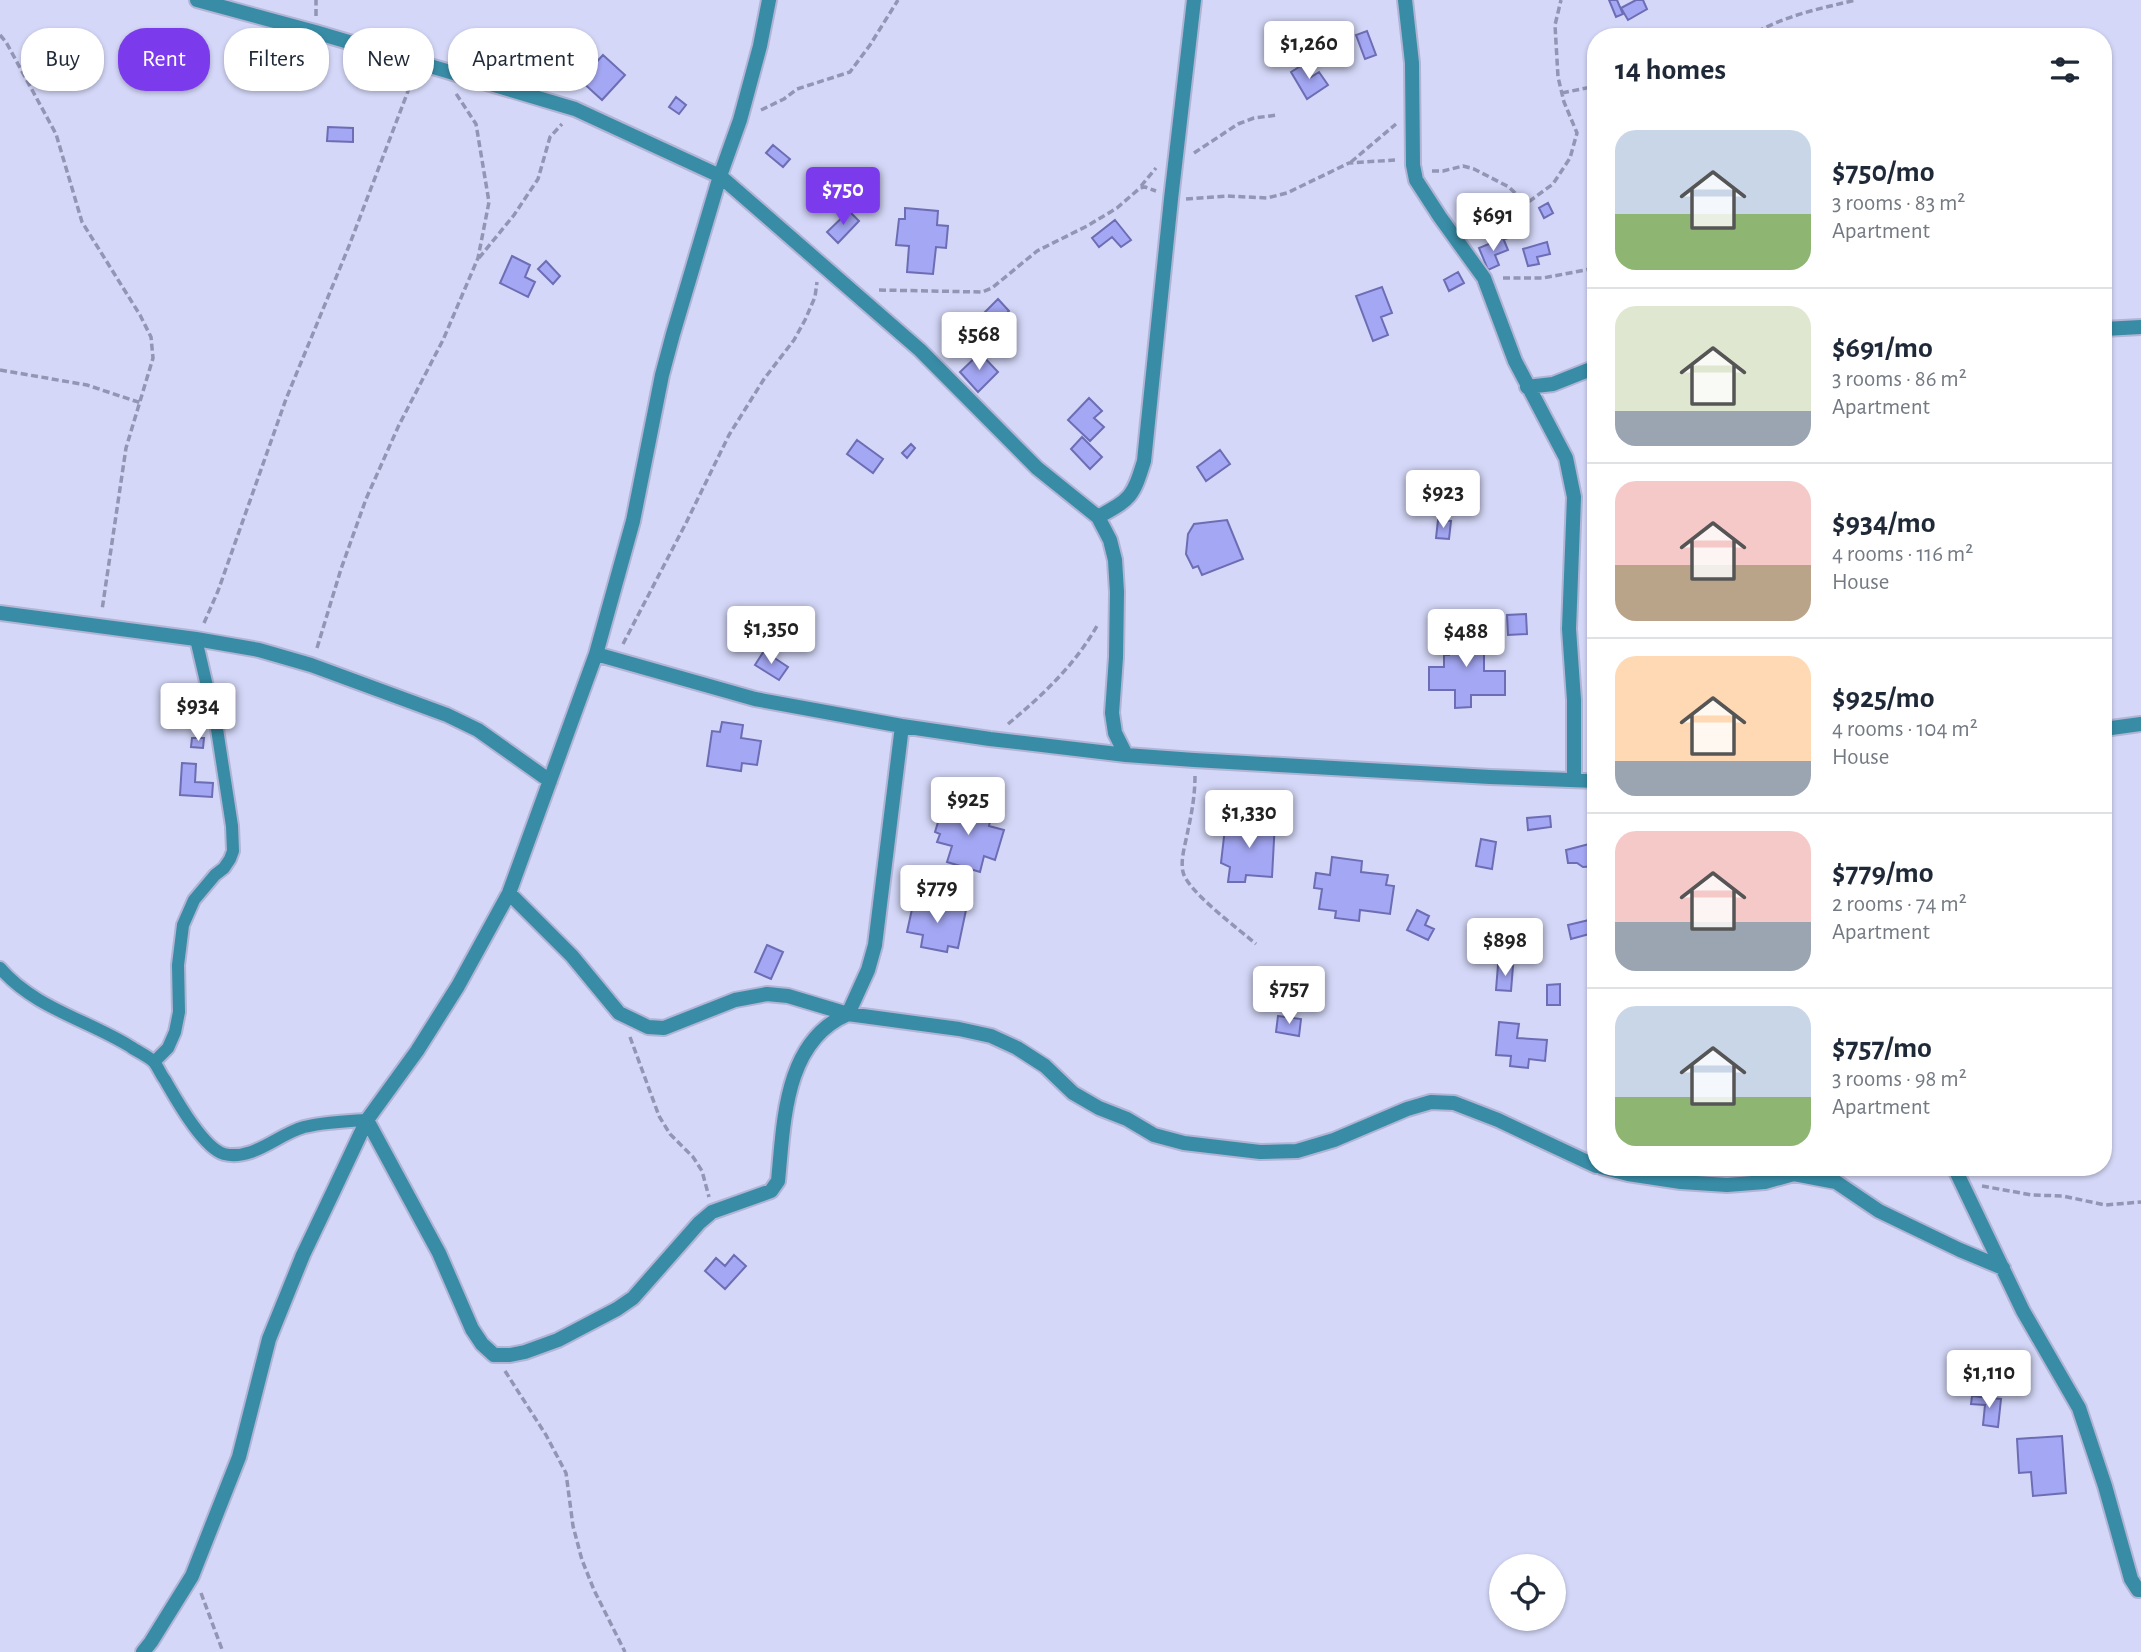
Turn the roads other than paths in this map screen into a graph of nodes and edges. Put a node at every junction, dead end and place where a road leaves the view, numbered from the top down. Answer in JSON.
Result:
{"nodes":[{"id":1,"x":197,"y":0,"type":"edge"},
{"id":2,"x":769,"y":0,"type":"edge"},
{"id":3,"x":1194,"y":0,"type":"edge"},
{"id":4,"x":1405,"y":0,"type":"edge"},
{"id":5,"x":720,"y":176,"type":"junction"},
{"id":6,"x":2141,"y":327,"type":"edge"},
{"id":7,"x":2112,"y":329,"type":"edge"},
{"id":8,"x":1587,"y":371,"type":"edge"},
{"id":9,"x":1527,"y":387,"type":"junction"},
{"id":10,"x":1098,"y":517,"type":"junction"},
{"id":11,"x":0,"y":613,"type":"edge"},
{"id":12,"x":196,"y":639,"type":"junction"},
{"id":13,"x":596,"y":654,"type":"junction"},
{"id":14,"x":2141,"y":724,"type":"edge"},
{"id":15,"x":902,"y":726,"type":"junction"},
{"id":16,"x":2112,"y":728,"type":"edge"},
{"id":17,"x":1126,"y":755,"type":"junction"},
{"id":18,"x":1574,"y":780,"type":"junction"},
{"id":19,"x":1587,"y":781,"type":"edge"},
{"id":20,"x":550,"y":782,"type":"junction"},
{"id":21,"x":509,"y":893,"type":"junction"},
{"id":22,"x":0,"y":968,"type":"edge"},
{"id":23,"x":848,"y":1014,"type":"junction"},
{"id":24,"x":154,"y":1062,"type":"junction"},
{"id":25,"x":368,"y":1119,"type":"junction"},
{"id":26,"x":1587,"y":1162,"type":"edge"},
{"id":27,"x":1643,"y":1176,"type":"edge"},
{"id":28,"x":1787,"y":1176,"type":"edge"},
{"id":29,"x":1804,"y":1176,"type":"edge"},
{"id":30,"x":1958,"y":1176,"type":"edge"},
{"id":31,"x":2003,"y":1268,"type":"junction"},
{"id":32,"x":2140,"y":1593,"type":"edge"},
{"id":33,"x":143,"y":1652,"type":"edge"}],
"edges":[{"from":1,"to":5,"type":"street"},
{"from":2,"to":5,"type":"street"},
{"from":3,"to":10,"type":"street"},
{"from":4,"to":9,"type":"street"},
{"from":5,"to":10,"type":"street"},
{"from":5,"to":13,"type":"street"},
{"from":6,"to":7,"type":"street"},
{"from":8,"to":9,"type":"street"},
{"from":9,"to":18,"type":"street"},
{"from":10,"to":17,"type":"street"},
{"from":11,"to":12,"type":"street"},
{"from":12,"to":20,"type":"street"},
{"from":12,"to":24,"type":"lane"},
{"from":13,"to":15,"type":"street"},
{"from":13,"to":20,"type":"street"},
{"from":14,"to":16,"type":"street"},
{"from":15,"to":17,"type":"street"},
{"from":15,"to":23,"type":"street"},
{"from":17,"to":18,"type":"street"},
{"from":18,"to":19,"type":"street"},
{"from":20,"to":21,"type":"street"},
{"from":21,"to":23,"type":"street"},
{"from":21,"to":25,"type":"street"},
{"from":22,"to":24,"type":"lane"},
{"from":23,"to":25,"type":"street"},
{"from":23,"to":26,"type":"street"},
{"from":24,"to":25,"type":"lane"},
{"from":25,"to":33,"type":"street"},
{"from":27,"to":28,"type":"street"},
{"from":29,"to":31,"type":"street"},
{"from":30,"to":31,"type":"street"},
{"from":31,"to":32,"type":"street"}]}
